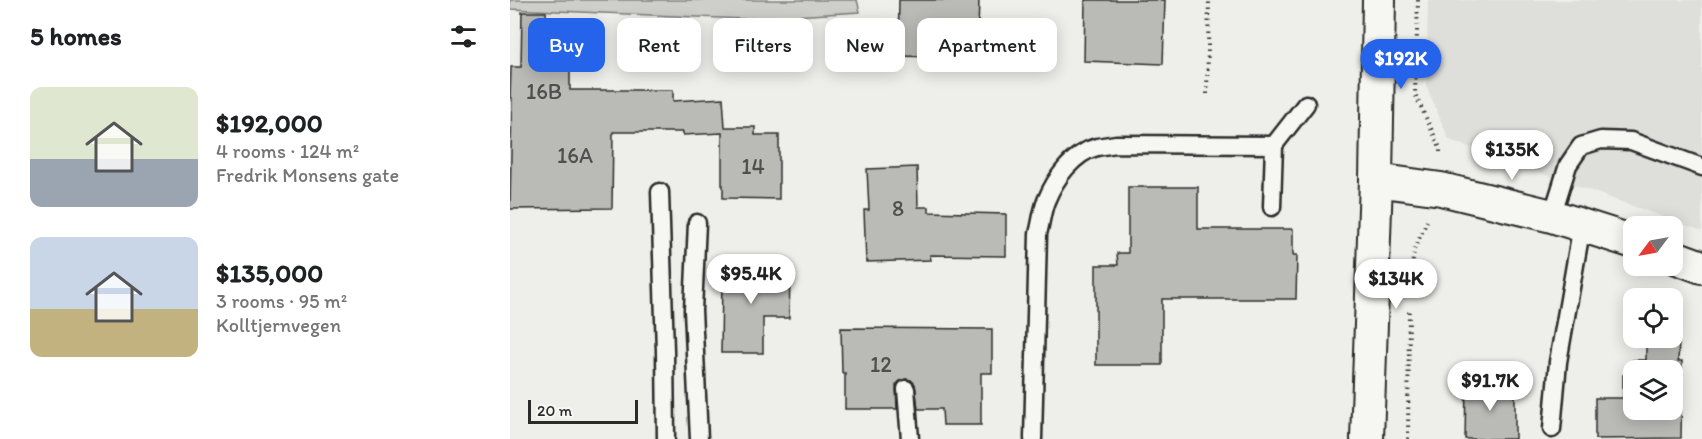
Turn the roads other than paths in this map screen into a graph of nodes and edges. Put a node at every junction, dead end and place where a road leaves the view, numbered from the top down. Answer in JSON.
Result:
{"nodes":[{"id":1,"x":1379,"y":0,"type":"edge"},
{"id":2,"x":1306,"y":104,"type":"dead end"},
{"id":3,"x":1274,"y":146,"type":"junction"},
{"id":4,"x":1702,"y":166,"type":"edge"},
{"id":5,"x":1376,"y":180,"type":"junction"},
{"id":6,"x":660,"y":192,"type":"dead end"},
{"id":7,"x":1272,"y":207,"type":"dead end"},
{"id":8,"x":1552,"y":216,"type":"junction"},
{"id":9,"x":697,"y":223,"type":"dead end"},
{"id":10,"x":1582,"y":225,"type":"junction"},
{"id":11,"x":1623,"y":238,"type":"edge"},
{"id":12,"x":1683,"y":260,"type":"edge"},
{"id":13,"x":1702,"y":267,"type":"edge"},
{"id":14,"x":906,"y":389,"type":"dead end"},
{"id":15,"x":1552,"y":429,"type":"dead end"},
{"id":16,"x":666,"y":439,"type":"edge"},
{"id":17,"x":699,"y":439,"type":"edge"},
{"id":18,"x":910,"y":439,"type":"edge"},
{"id":19,"x":1033,"y":439,"type":"edge"},
{"id":20,"x":1367,"y":439,"type":"edge"}],
"edges":[{"from":1,"to":5,"type":"street"},
{"from":2,"to":3,"type":"lane"},
{"from":3,"to":7,"type":"lane"},
{"from":3,"to":19,"type":"lane"},
{"from":4,"to":8,"type":"lane"},
{"from":5,"to":8,"type":"street"},
{"from":5,"to":20,"type":"street"},
{"from":6,"to":16,"type":"lane"},
{"from":8,"to":10,"type":"street"},
{"from":9,"to":17,"type":"lane"},
{"from":10,"to":11,"type":"street"},
{"from":10,"to":15,"type":"lane"},
{"from":12,"to":13,"type":"street"},
{"from":14,"to":18,"type":"lane"}]}
